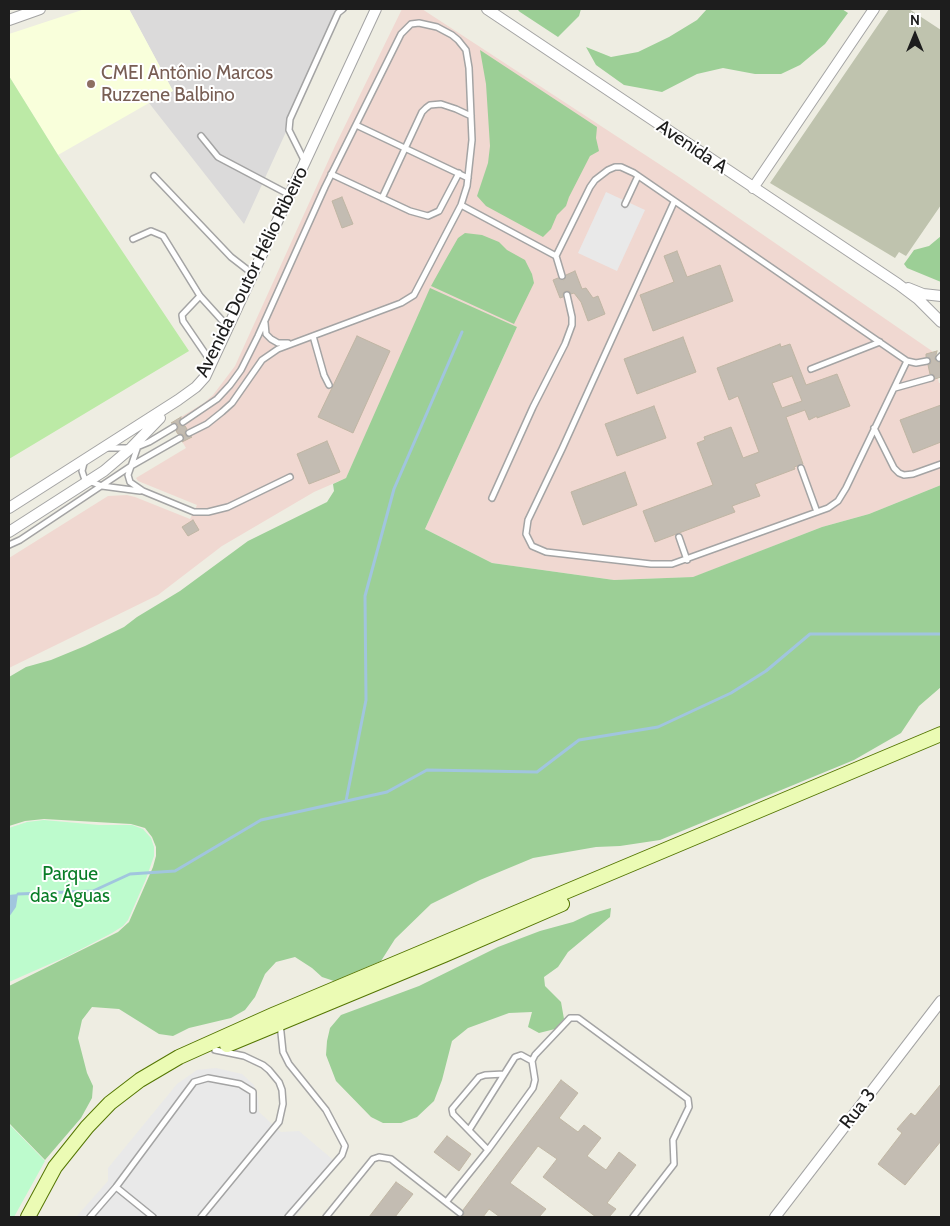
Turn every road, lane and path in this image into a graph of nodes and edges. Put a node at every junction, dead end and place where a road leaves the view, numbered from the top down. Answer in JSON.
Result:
{"nodes":[{"id":1,"x":40,"y":9,"type":"edge"},
{"id":2,"x":343,"y":9,"type":"edge"},
{"id":3,"x":376,"y":9,"type":"edge"},
{"id":4,"x":487,"y":9,"type":"edge"},
{"id":5,"x":874,"y":9,"type":"edge"},
{"id":6,"x":9,"y":20,"type":"edge"},
{"id":7,"x":471,"y":116,"type":"junction"},
{"id":8,"x":356,"y":125,"type":"junction"},
{"id":9,"x":201,"y":136,"type":"dead end"},
{"id":10,"x":405,"y":148,"type":"junction"},
{"id":11,"x":305,"y":162,"type":"junction"},
{"id":12,"x":459,"y":173,"type":"junction"},
{"id":13,"x":331,"y":174,"type":"junction"},
{"id":14,"x":154,"y":176,"type":"dead end"},
{"id":15,"x":638,"y":176,"type":"junction"},
{"id":16,"x":468,"y":178,"type":"junction"},
{"id":17,"x":753,"y":188,"type":"junction"},
{"id":18,"x":290,"y":195,"type":"junction"},
{"id":19,"x":382,"y":198,"type":"junction"},
{"id":20,"x":674,"y":202,"type":"junction"},
{"id":21,"x":625,"y":204,"type":"dead end"},
{"id":22,"x":461,"y":205,"type":"junction"},
{"id":23,"x":133,"y":238,"type":"dead end"},
{"id":24,"x":556,"y":256,"type":"junction"},
{"id":25,"x":254,"y":275,"type":"junction"},
{"id":26,"x":562,"y":276,"type":"dead end"},
{"id":27,"x":898,"y":284,"type":"junction"},
{"id":28,"x":567,"y":295,"type":"dead end"},
{"id":29,"x":200,"y":296,"type":"junction"},
{"id":30,"x":941,"y":296,"type":"edge"},
{"id":31,"x":265,"y":320,"type":"junction"},
{"id":32,"x":941,"y":322,"type":"edge"},
{"id":33,"x":229,"y":328,"type":"junction"},
{"id":34,"x":313,"y":336,"type":"junction"},
{"id":35,"x":300,"y":341,"type":"junction"},
{"id":36,"x":880,"y":342,"type":"junction"},
{"id":37,"x":907,"y":361,"type":"junction"},
{"id":38,"x":927,"y":361,"type":"dead end"},
{"id":39,"x":212,"y":364,"type":"junction"},
{"id":40,"x":811,"y":369,"type":"dead end"},
{"id":41,"x":931,"y":378,"type":"dead end"},
{"id":42,"x":329,"y":385,"type":"dead end"},
{"id":43,"x":895,"y":388,"type":"junction"},
{"id":44,"x":178,"y":400,"type":"junction"},
{"id":45,"x":183,"y":422,"type":"dead end"},
{"id":46,"x":174,"y":427,"type":"dead end"},
{"id":47,"x":874,"y":428,"type":"junction"},
{"id":48,"x":190,"y":433,"type":"dead end"},
{"id":49,"x":180,"y":438,"type":"dead end"},
{"id":50,"x":135,"y":447,"type":"junction"},
{"id":51,"x":105,"y":448,"type":"junction"},
{"id":52,"x":84,"y":461,"type":"junction"},
{"id":53,"x":941,"y":464,"type":"edge"},
{"id":54,"x":131,"y":466,"type":"junction"},
{"id":55,"x":801,"y":468,"type":"dead end"},
{"id":56,"x":290,"y":477,"type":"dead end"},
{"id":57,"x":89,"y":481,"type":"junction"},
{"id":58,"x":102,"y":486,"type":"junction"},
{"id":59,"x":143,"y":491,"type":"junction"},
{"id":60,"x":492,"y":498,"type":"dead end"},
{"id":61,"x":9,"y":508,"type":"edge"},
{"id":62,"x":817,"y":512,"type":"junction"},
{"id":63,"x":9,"y":532,"type":"edge"},
{"id":64,"x":679,"y":537,"type":"dead end"},
{"id":65,"x":9,"y":545,"type":"edge"},
{"id":66,"x":687,"y":560,"type":"junction"},
{"id":67,"x":941,"y":734,"type":"edge"},
{"id":68,"x":941,"y":743,"type":"edge"},
{"id":69,"x":941,"y":1001,"type":"edge"},
{"id":70,"x":938,"y":1013,"type":"edge"},
{"id":71,"x":277,"y":1019,"type":"junction"},
{"id":72,"x":215,"y":1050,"type":"junction"},
{"id":73,"x":532,"y":1061,"type":"junction"},
{"id":74,"x":504,"y":1074,"type":"junction"},
{"id":75,"x":253,"y":1110,"type":"dead end"},
{"id":76,"x":468,"y":1130,"type":"junction"},
{"id":77,"x":488,"y":1150,"type":"junction"},
{"id":78,"x":116,"y":1187,"type":"junction"},
{"id":79,"x":446,"y":1201,"type":"junction"},
{"id":80,"x":460,"y":1213,"type":"dead end"},
{"id":81,"x":28,"y":1217,"type":"edge"},
{"id":82,"x":37,"y":1217,"type":"edge"},
{"id":83,"x":90,"y":1217,"type":"edge"},
{"id":84,"x":153,"y":1217,"type":"edge"},
{"id":85,"x":201,"y":1217,"type":"edge"},
{"id":86,"x":288,"y":1217,"type":"edge"},
{"id":87,"x":326,"y":1217,"type":"edge"},
{"id":88,"x":632,"y":1217,"type":"edge"},
{"id":89,"x":775,"y":1217,"type":"edge"}],
"edges":[{"from":1,"to":6,"type":"street"},
{"from":2,"to":11,"type":"lane"},
{"from":3,"to":11,"type":"street","name":"Avenida Doutor Hélio Ribeiro"},
{"from":4,"to":17,"type":"street","name":"Avenida A"},
{"from":5,"to":17,"type":"street"},
{"from":7,"to":8,"type":"lane"},
{"from":7,"to":10,"type":"lane"},
{"from":7,"to":16,"type":"lane"},
{"from":8,"to":10,"type":"lane"},
{"from":8,"to":13,"type":"lane"},
{"from":9,"to":18,"type":"lane"},
{"from":10,"to":12,"type":"lane"},
{"from":10,"to":19,"type":"lane"},
{"from":11,"to":18,"type":"street","name":"Avenida Doutor Hélio Ribeiro"},
{"from":12,"to":16,"type":"lane"},
{"from":12,"to":19,"type":"lane"},
{"from":13,"to":19,"type":"lane"},
{"from":13,"to":31,"type":"lane"},
{"from":14,"to":25,"type":"lane"},
{"from":15,"to":20,"type":"lane"},
{"from":15,"to":21,"type":"lane"},
{"from":15,"to":24,"type":"lane"},
{"from":16,"to":22,"type":"lane"},
{"from":17,"to":27,"type":"street","name":"Avenida A"},
{"from":18,"to":25,"type":"street","name":"Avenida Doutor Hélio Ribeiro"},
{"from":20,"to":36,"type":"lane"},
{"from":20,"to":66,"type":"lane"},
{"from":22,"to":24,"type":"lane"},
{"from":22,"to":34,"type":"lane"},
{"from":23,"to":29,"type":"lane"},
{"from":24,"to":26,"type":"lane"},
{"from":25,"to":33,"type":"street","name":"Avenida Doutor Hélio Ribeiro"},
{"from":27,"to":30,"type":"street"},
{"from":27,"to":32,"type":"street"},
{"from":28,"to":60,"type":"lane"},
{"from":29,"to":33,"type":"lane"},
{"from":29,"to":39,"type":"lane"},
{"from":31,"to":35,"type":"lane"},
{"from":31,"to":45,"type":"lane"},
{"from":33,"to":39,"type":"street","name":"Avenida Doutor Hélio Ribeiro"},
{"from":34,"to":35,"type":"lane"},
{"from":34,"to":42,"type":"lane"},
{"from":35,"to":48,"type":"lane"},
{"from":36,"to":37,"type":"lane"},
{"from":36,"to":40,"type":"lane"},
{"from":37,"to":38,"type":"lane"},
{"from":37,"to":43,"type":"lane"},
{"from":39,"to":44,"type":"street","name":"Avenida Doutor Hélio Ribeiro"},
{"from":41,"to":43,"type":"lane"},
{"from":43,"to":47,"type":"lane"},
{"from":44,"to":50,"type":"street"},
{"from":44,"to":51,"type":"street","name":"Avenida Doutor Hélio Ribeiro"},
{"from":46,"to":50,"type":"lane"},
{"from":47,"to":53,"type":"lane"},
{"from":47,"to":62,"type":"lane"},
{"from":49,"to":54,"type":"lane"},
{"from":50,"to":51,"type":"lane"},
{"from":50,"to":54,"type":"lane"},
{"from":50,"to":57,"type":"street"},
{"from":51,"to":52,"type":"street","name":"Avenida Doutor Hélio Ribeiro"},
{"from":52,"to":57,"type":"lane"},
{"from":52,"to":61,"type":"street","name":"Avenida Doutor Hélio Ribeiro"},
{"from":54,"to":58,"type":"lane"},
{"from":54,"to":59,"type":"lane"},
{"from":55,"to":62,"type":"lane"},
{"from":56,"to":59,"type":"lane"},
{"from":57,"to":58,"type":"lane"},
{"from":57,"to":63,"type":"street"},
{"from":58,"to":59,"type":"lane"},
{"from":58,"to":65,"type":"lane"},
{"from":62,"to":66,"type":"lane"},
{"from":64,"to":66,"type":"lane"},
{"from":67,"to":71,"type":"street"},
{"from":68,"to":71,"type":"street"},
{"from":69,"to":70,"type":"street","name":"Rua 3"},
{"from":70,"to":89,"type":"street","name":"Rua 3"},
{"from":71,"to":72,"type":"street"},
{"from":71,"to":81,"type":"street"},
{"from":71,"to":86,"type":"lane"},
{"from":72,"to":82,"type":"street"},
{"from":72,"to":85,"type":"lane"},
{"from":73,"to":74,"type":"lane"},
{"from":73,"to":77,"type":"lane"},
{"from":73,"to":88,"type":"lane"},
{"from":74,"to":76,"type":"lane"},
{"from":74,"to":76,"type":"lane"},
{"from":75,"to":78,"type":"lane"},
{"from":76,"to":77,"type":"lane"},
{"from":77,"to":79,"type":"lane"},
{"from":78,"to":83,"type":"lane"},
{"from":78,"to":84,"type":"lane"},
{"from":79,"to":80,"type":"lane"},
{"from":79,"to":87,"type":"lane"}]}
